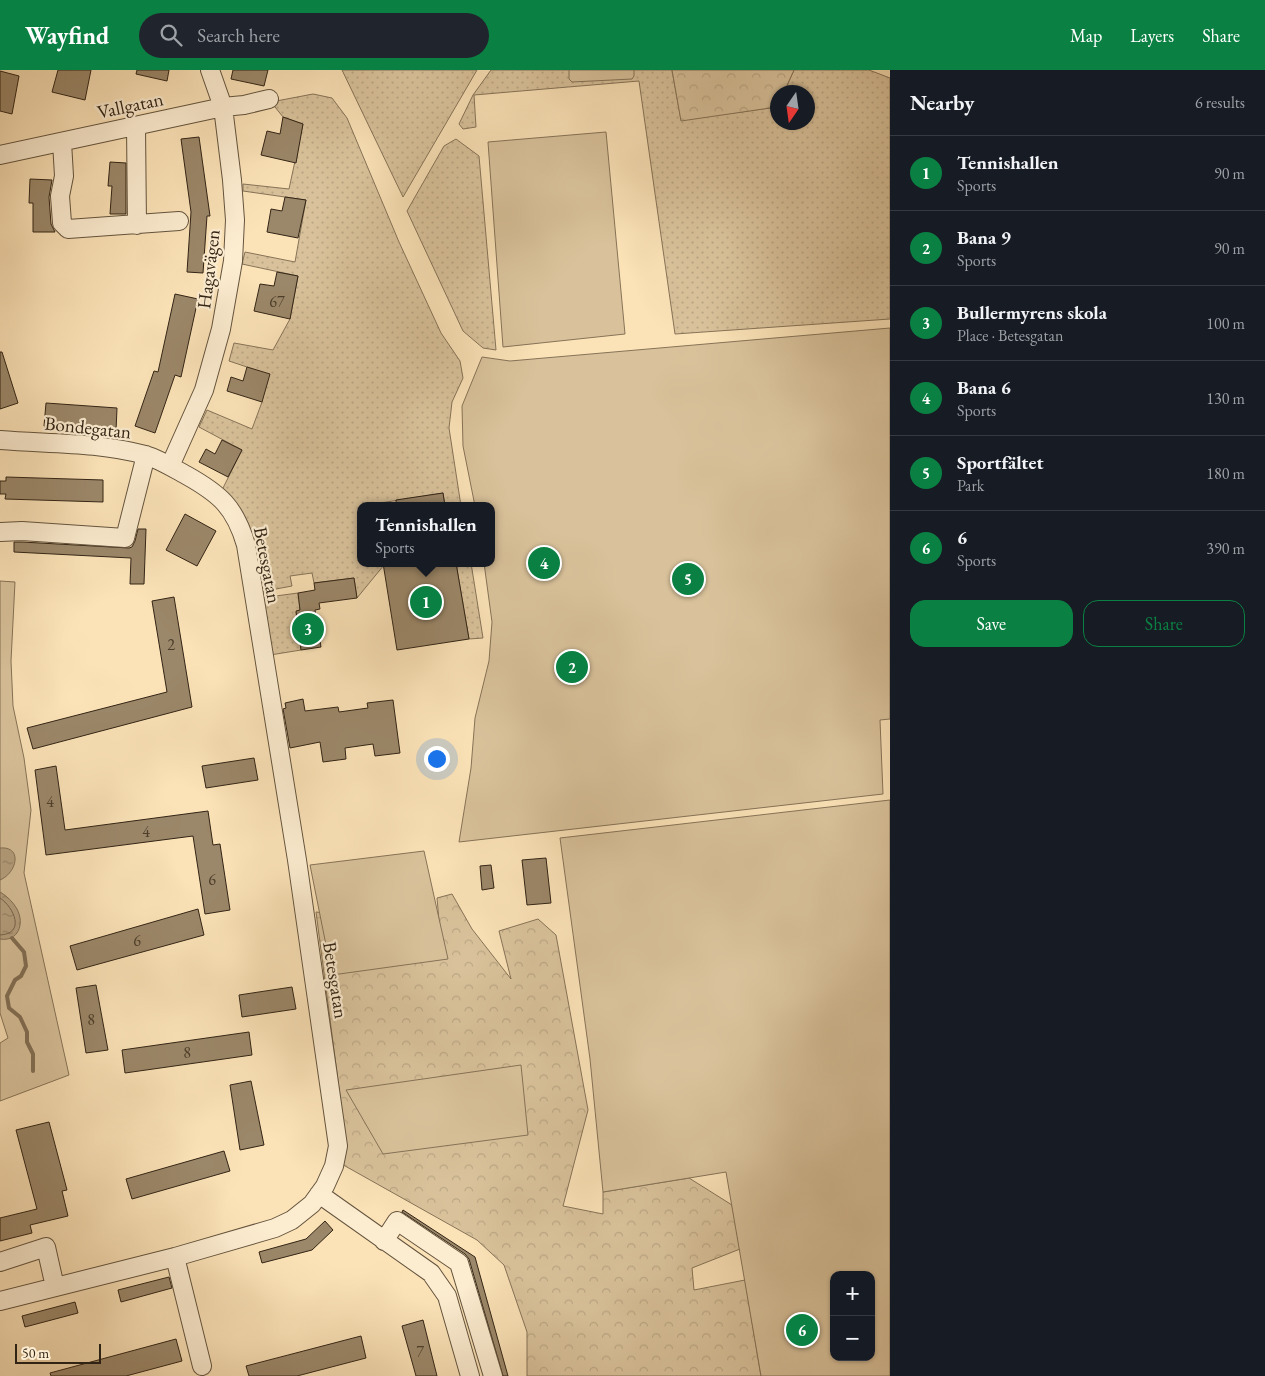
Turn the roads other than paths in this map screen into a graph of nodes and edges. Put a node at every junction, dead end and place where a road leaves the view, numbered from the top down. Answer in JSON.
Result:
{"nodes":[{"id":1,"x":210,"y":70,"type":"edge"},
{"id":2,"x":269,"y":99,"type":"dead end"},
{"id":3,"x":223,"y":107,"type":"junction"},
{"id":4,"x":136,"y":126,"type":"junction"},
{"id":5,"x":62,"y":142,"type":"junction"},
{"id":6,"x":0,"y":155,"type":"edge"},
{"id":7,"x":179,"y":221,"type":"dead end"},
{"id":8,"x":137,"y":225,"type":"junction"},
{"id":9,"x":0,"y":440,"type":"edge"},
{"id":10,"x":146,"y":455,"type":"junction"},
{"id":11,"x":170,"y":466,"type":"junction"},
{"id":12,"x":0,"y":532,"type":"edge"},
{"id":13,"x":319,"y":1194,"type":"junction"},
{"id":14,"x":384,"y":1241,"type":"junction"},
{"id":15,"x":175,"y":1257,"type":"junction"},
{"id":16,"x":0,"y":1262,"type":"edge"},
{"id":17,"x":55,"y":1287,"type":"junction"},
{"id":18,"x":0,"y":1300,"type":"edge"},
{"id":19,"x":202,"y":1366,"type":"dead end"},
{"id":20,"x":470,"y":1376,"type":"edge"},
{"id":21,"x":494,"y":1376,"type":"edge"}],
"edges":[{"from":1,"to":3,"type":"street","name":"Hagavägen"},
{"from":2,"to":3,"type":"street","name":"Vallgatan"},
{"from":3,"to":4,"type":"street","name":"Vallgatan"},
{"from":3,"to":11,"type":"street","name":"Hagavägen"},
{"from":4,"to":5,"type":"street","name":"Vallgatan"},
{"from":4,"to":8,"type":"street"},
{"from":5,"to":6,"type":"street","name":"Vallgatan"},
{"from":5,"to":8,"type":"street"},
{"from":7,"to":8,"type":"street"},
{"from":9,"to":10,"type":"street","name":"Bondegatan"},
{"from":10,"to":11,"type":"street","name":"Bondegatan"},
{"from":10,"to":12,"type":"street"},
{"from":11,"to":13,"type":"street","name":"Betesgatan"},
{"from":13,"to":14,"type":"street"},
{"from":13,"to":15,"type":"street","name":"Betesgatan"},
{"from":14,"to":20,"type":"street"},
{"from":14,"to":21,"type":"street"},
{"from":15,"to":17,"type":"street","name":"Betesgatan"},
{"from":15,"to":19,"type":"street"},
{"from":16,"to":17,"type":"street"},
{"from":17,"to":18,"type":"street","name":"Betesgatan"}]}
